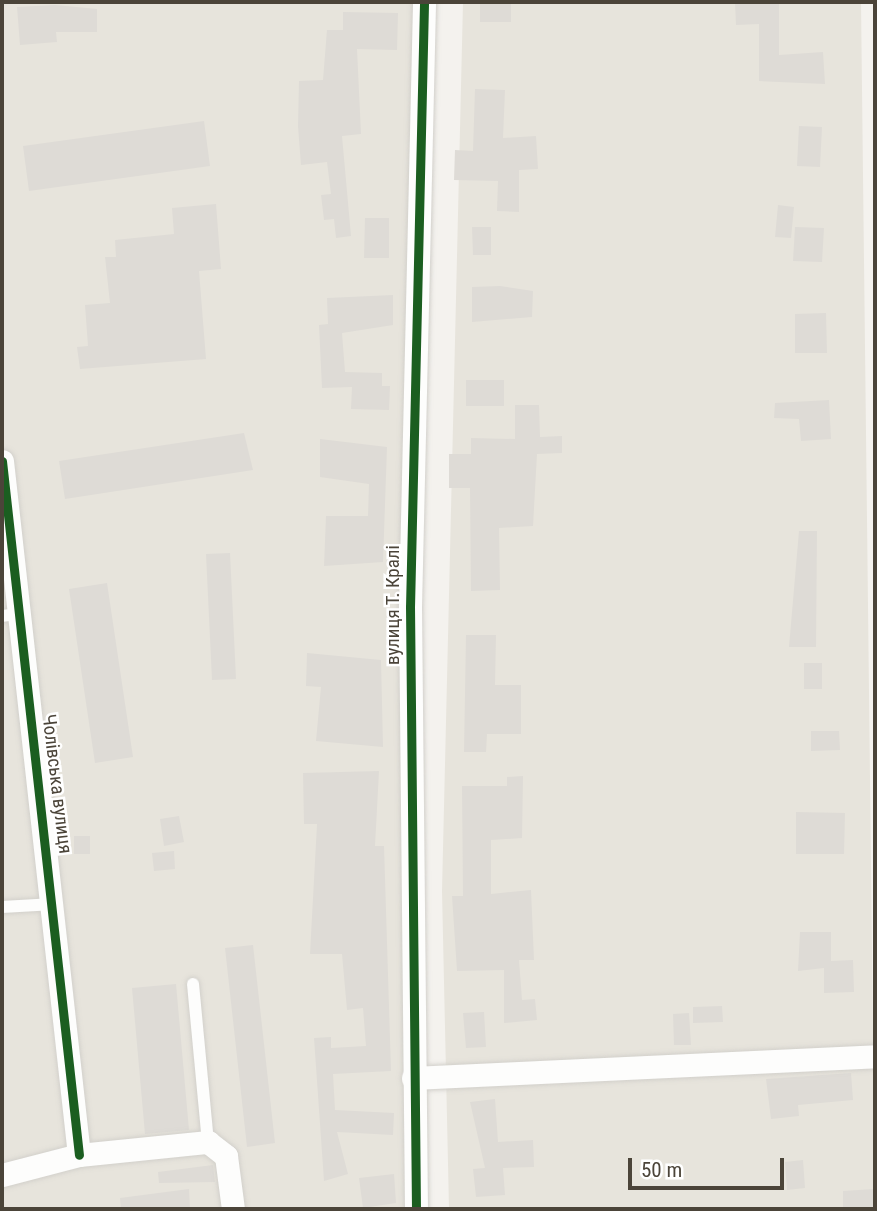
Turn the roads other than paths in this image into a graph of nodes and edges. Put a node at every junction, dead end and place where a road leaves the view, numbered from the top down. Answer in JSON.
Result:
{"nodes":[{"id":1,"x":424,"y":2,"type":"edge"},
{"id":2,"x":2,"y":461,"type":"edge"},
{"id":3,"x":9,"y":615,"type":"edge"},
{"id":4,"x":54,"y":904,"type":"junction"},
{"id":5,"x":2,"y":907,"type":"edge"},
{"id":6,"x":193,"y":984,"type":"dead end"},
{"id":7,"x":875,"y":1056,"type":"edge"},
{"id":8,"x":413,"y":1078,"type":"junction"},
{"id":9,"x":208,"y":1142,"type":"junction"},
{"id":10,"x":79,"y":1155,"type":"junction"},
{"id":11,"x":2,"y":1175,"type":"edge"},
{"id":12,"x":233,"y":1209,"type":"edge"},
{"id":13,"x":416,"y":1209,"type":"edge"}],
"edges":[{"from":1,"to":8,"type":"street","name":"вулиця Т. Кралі"},
{"from":2,"to":3,"type":"street","name":"Чолівська вулиця"},
{"from":3,"to":4,"type":"street","name":"Чолівська вулиця"},
{"from":4,"to":5,"type":"lane"},
{"from":4,"to":10,"type":"street","name":"Чолівська вулиця"},
{"from":6,"to":9,"type":"lane"},
{"from":7,"to":8,"type":"street"},
{"from":8,"to":13,"type":"street","name":"вулиця Т. Кралі"},
{"from":9,"to":10,"type":"street"},
{"from":9,"to":12,"type":"street"},
{"from":10,"to":11,"type":"street"}]}
